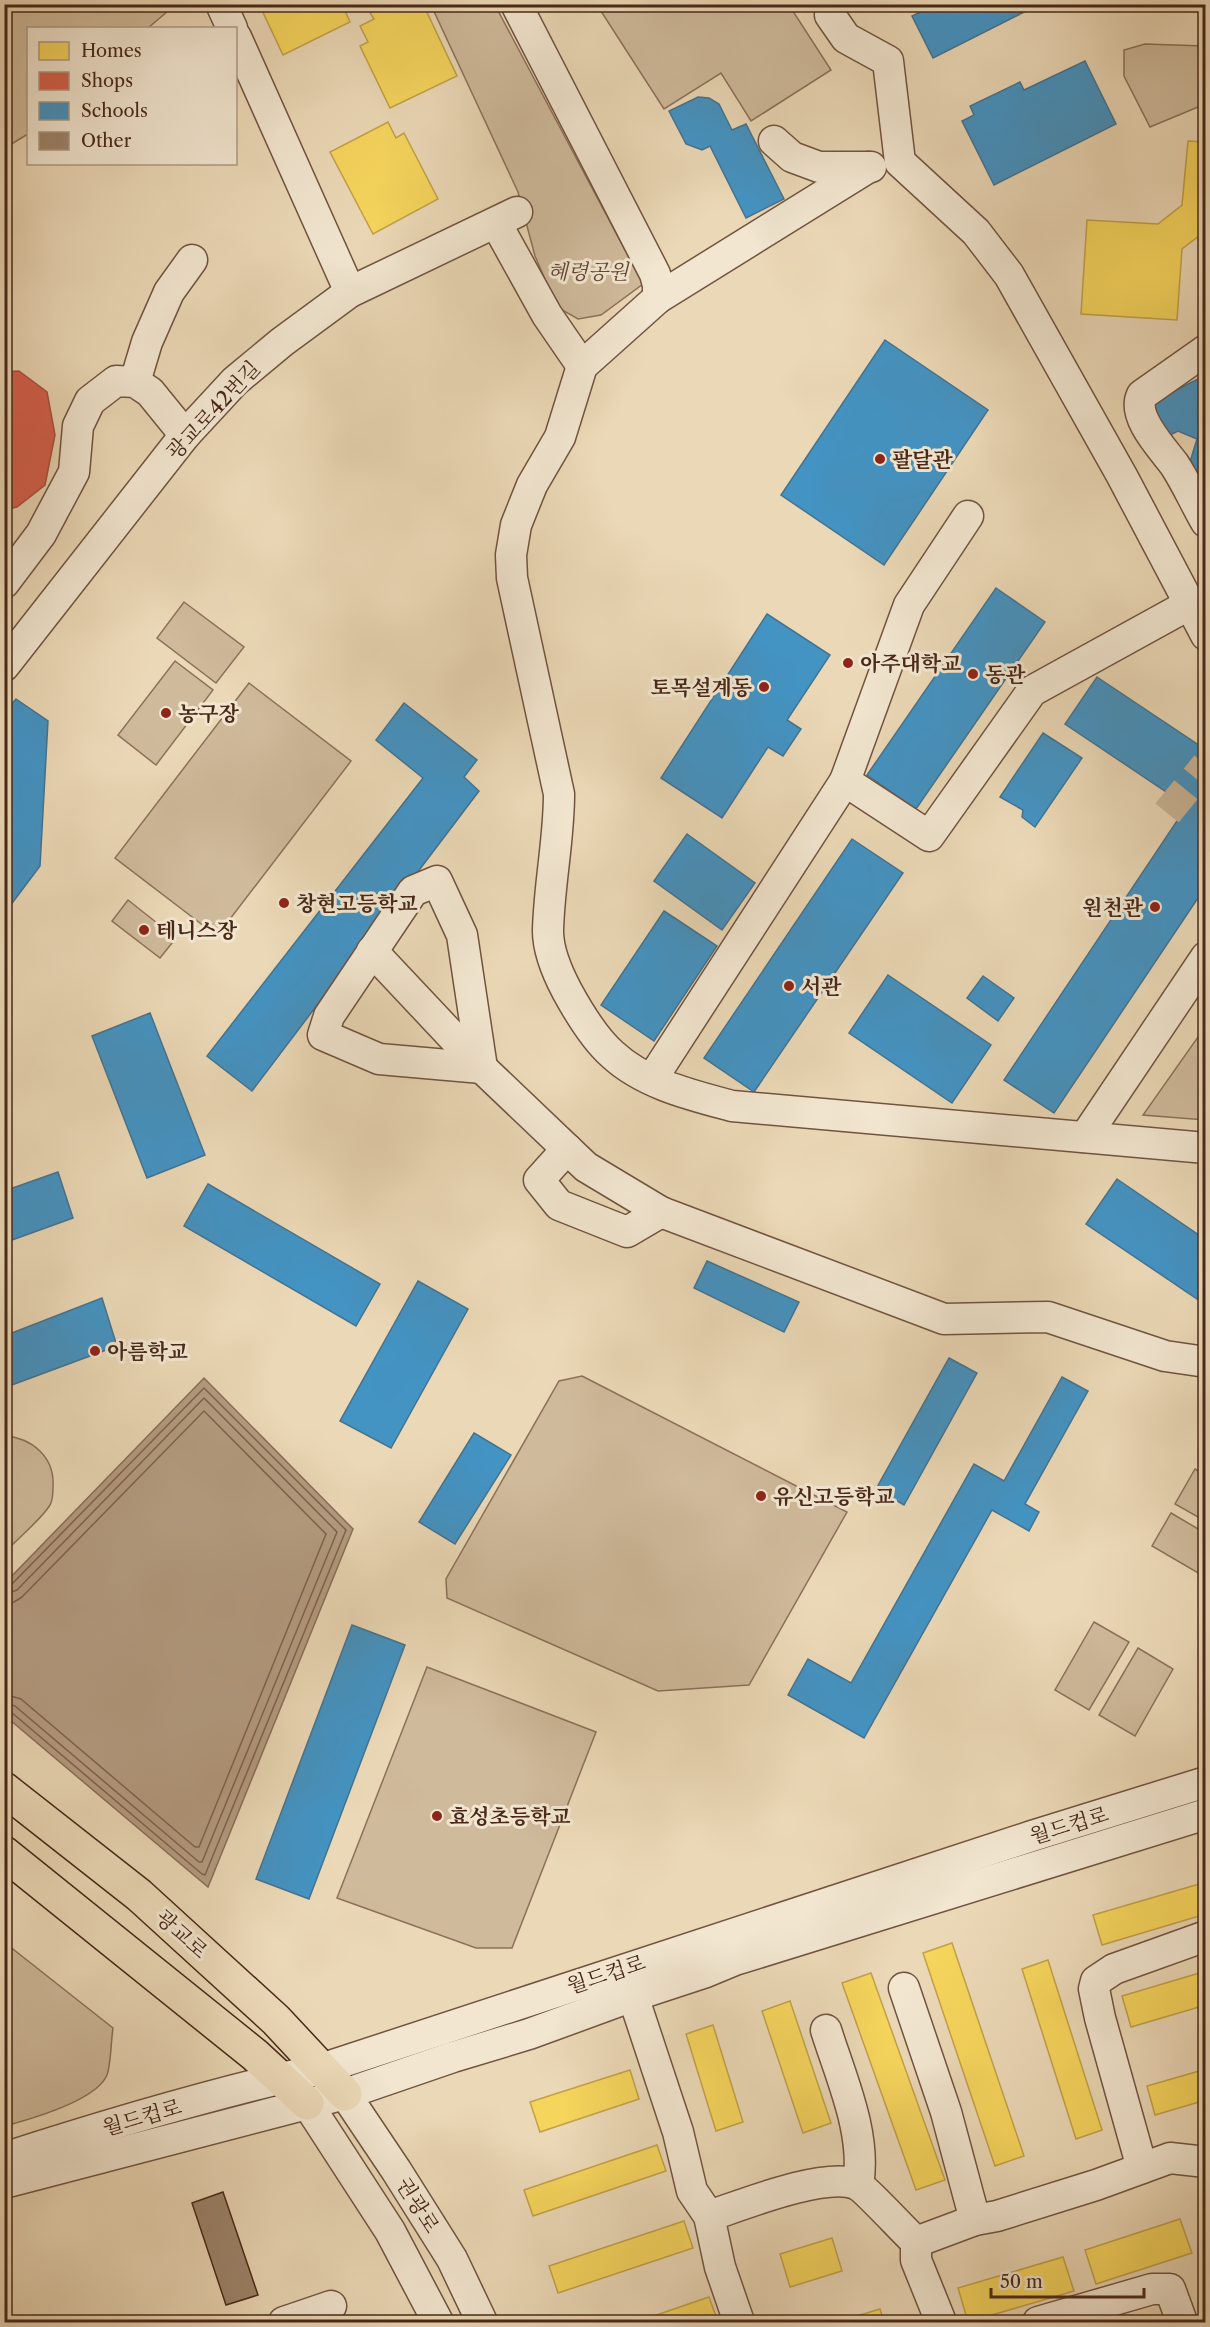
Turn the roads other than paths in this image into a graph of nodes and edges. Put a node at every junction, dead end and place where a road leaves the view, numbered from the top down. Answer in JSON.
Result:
{"nodes":[{"id":1,"x":221,"y":4,"type":"edge"},
{"id":2,"x":516,"y":4,"type":"edge"},
{"id":3,"x":830,"y":15,"type":"dead end"},
{"id":4,"x":231,"y":27,"type":"edge"},
{"id":5,"x":237,"y":39,"type":"edge"},
{"id":6,"x":774,"y":141,"type":"dead end"},
{"id":7,"x":900,"y":162,"type":"junction"},
{"id":8,"x":869,"y":168,"type":"junction"},
{"id":9,"x":192,"y":261,"type":"dead end"},
{"id":10,"x":350,"y":292,"type":"junction"},
{"id":11,"x":658,"y":298,"type":"junction"},
{"id":12,"x":1206,"y":350,"type":"edge"},
{"id":13,"x":582,"y":366,"type":"junction"},
{"id":14,"x":135,"y":382,"type":"junction"},
{"id":15,"x":185,"y":435,"type":"junction"},
{"id":16,"x":968,"y":516,"type":"dead end"},
{"id":17,"x":1206,"y":522,"type":"edge"},
{"id":18,"x":4,"y":583,"type":"edge"},
{"id":19,"x":1190,"y":604,"type":"junction"},
{"id":20,"x":1206,"y":636,"type":"edge"},
{"id":21,"x":4,"y":666,"type":"edge"},
{"id":22,"x":845,"y":781,"type":"junction"},
{"id":23,"x":372,"y":951,"type":"junction"},
{"id":24,"x":1206,"y":957,"type":"edge"},
{"id":25,"x":482,"y":1068,"type":"junction"},
{"id":26,"x":652,"y":1080,"type":"junction"},
{"id":27,"x":1085,"y":1137,"type":"junction"},
{"id":28,"x":1206,"y":1148,"type":"edge"},
{"id":29,"x":567,"y":1149,"type":"junction"},
{"id":30,"x":661,"y":1212,"type":"junction"},
{"id":31,"x":1206,"y":1362,"type":"edge"},
{"id":32,"x":1206,"y":1782,"type":"edge"},
{"id":33,"x":4,"y":1789,"type":"edge"},
{"id":34,"x":1206,"y":1814,"type":"edge"},
{"id":35,"x":4,"y":1853,"type":"edge"},
{"id":36,"x":1206,"y":1936,"type":"edge"},
{"id":37,"x":904,"y":1988,"type":"dead end"},
{"id":38,"x":633,"y":1996,"type":"junction"},
{"id":39,"x":826,"y":2030,"type":"dead end"},
{"id":40,"x":321,"y":2069,"type":"junction"},
{"id":41,"x":278,"y":2079,"type":"junction"},
{"id":42,"x":345,"y":2094,"type":"junction"},
{"id":43,"x":307,"y":2103,"type":"junction"},
{"id":44,"x":4,"y":2158,"type":"edge"},
{"id":45,"x":1206,"y":2162,"type":"edge"},
{"id":46,"x":1142,"y":2168,"type":"junction"},
{"id":47,"x":4,"y":2183,"type":"edge"},
{"id":48,"x":858,"y":2185,"type":"junction"},
{"id":49,"x":709,"y":2216,"type":"junction"},
{"id":50,"x":975,"y":2220,"type":"junction"},
{"id":51,"x":916,"y":2242,"type":"junction"},
{"id":52,"x":328,"y":2312,"type":"edge"},
{"id":53,"x":284,"y":2322,"type":"edge"},
{"id":54,"x":438,"y":2322,"type":"edge"},
{"id":55,"x":482,"y":2322,"type":"edge"},
{"id":56,"x":739,"y":2322,"type":"edge"},
{"id":57,"x":941,"y":2322,"type":"edge"},
{"id":58,"x":1038,"y":2322,"type":"edge"},
{"id":59,"x":1182,"y":2322,"type":"edge"}],
"edges":[{"from":1,"to":4,"type":"street"},
{"from":2,"to":11,"type":"street"},
{"from":3,"to":7,"type":"street"},
{"from":5,"to":10,"type":"street"},
{"from":6,"to":8,"type":"street"},
{"from":7,"to":8,"type":"street"},
{"from":7,"to":19,"type":"street"},
{"from":8,"to":11,"type":"street"},
{"from":9,"to":14,"type":"street"},
{"from":10,"to":13,"type":"street","name":"광교로42번길"},
{"from":10,"to":15,"type":"street","name":"광교로42번길"},
{"from":11,"to":13,"type":"street"},
{"from":12,"to":17,"type":"street"},
{"from":13,"to":26,"type":"street"},
{"from":14,"to":15,"type":"street"},
{"from":14,"to":18,"type":"street"},
{"from":15,"to":21,"type":"street","name":"광교로42번길"},
{"from":16,"to":22,"type":"street"},
{"from":19,"to":20,"type":"street"},
{"from":19,"to":22,"type":"street"},
{"from":22,"to":26,"type":"street"},
{"from":23,"to":25,"type":"street"},
{"from":23,"to":25,"type":"street"},
{"from":23,"to":25,"type":"street"},
{"from":24,"to":27,"type":"street"},
{"from":25,"to":29,"type":"street"},
{"from":26,"to":27,"type":"street"},
{"from":27,"to":28,"type":"street"},
{"from":29,"to":30,"type":"street"},
{"from":29,"to":30,"type":"street"},
{"from":30,"to":31,"type":"street"},
{"from":32,"to":40,"type":"street","name":"월드컵로"},
{"from":33,"to":40,"type":"main road","name":"광교로"},
{"from":34,"to":38,"type":"street","name":"월드컵로"},
{"from":35,"to":41,"type":"main road"},
{"from":36,"to":46,"type":"street"},
{"from":37,"to":50,"type":"street"},
{"from":38,"to":42,"type":"street","name":"월드컵로"},
{"from":38,"to":49,"type":"street"},
{"from":39,"to":48,"type":"street"},
{"from":40,"to":41,"type":"street","name":"월드컵로"},
{"from":40,"to":42,"type":"main road","name":"광교로"},
{"from":41,"to":43,"type":"main road"},
{"from":41,"to":44,"type":"street","name":"월드컵로"},
{"from":42,"to":43,"type":"street","name":"월드컵로"},
{"from":42,"to":55,"type":"street","name":"권광로"},
{"from":43,"to":47,"type":"street","name":"월드컵로"},
{"from":43,"to":54,"type":"street","name":"권광로"},
{"from":45,"to":46,"type":"street"},
{"from":46,"to":50,"type":"street"},
{"from":48,"to":49,"type":"street"},
{"from":48,"to":51,"type":"street"},
{"from":49,"to":56,"type":"street"},
{"from":50,"to":51,"type":"street"},
{"from":51,"to":57,"type":"street"},
{"from":52,"to":53,"type":"street"},
{"from":58,"to":59,"type":"street"}]}
